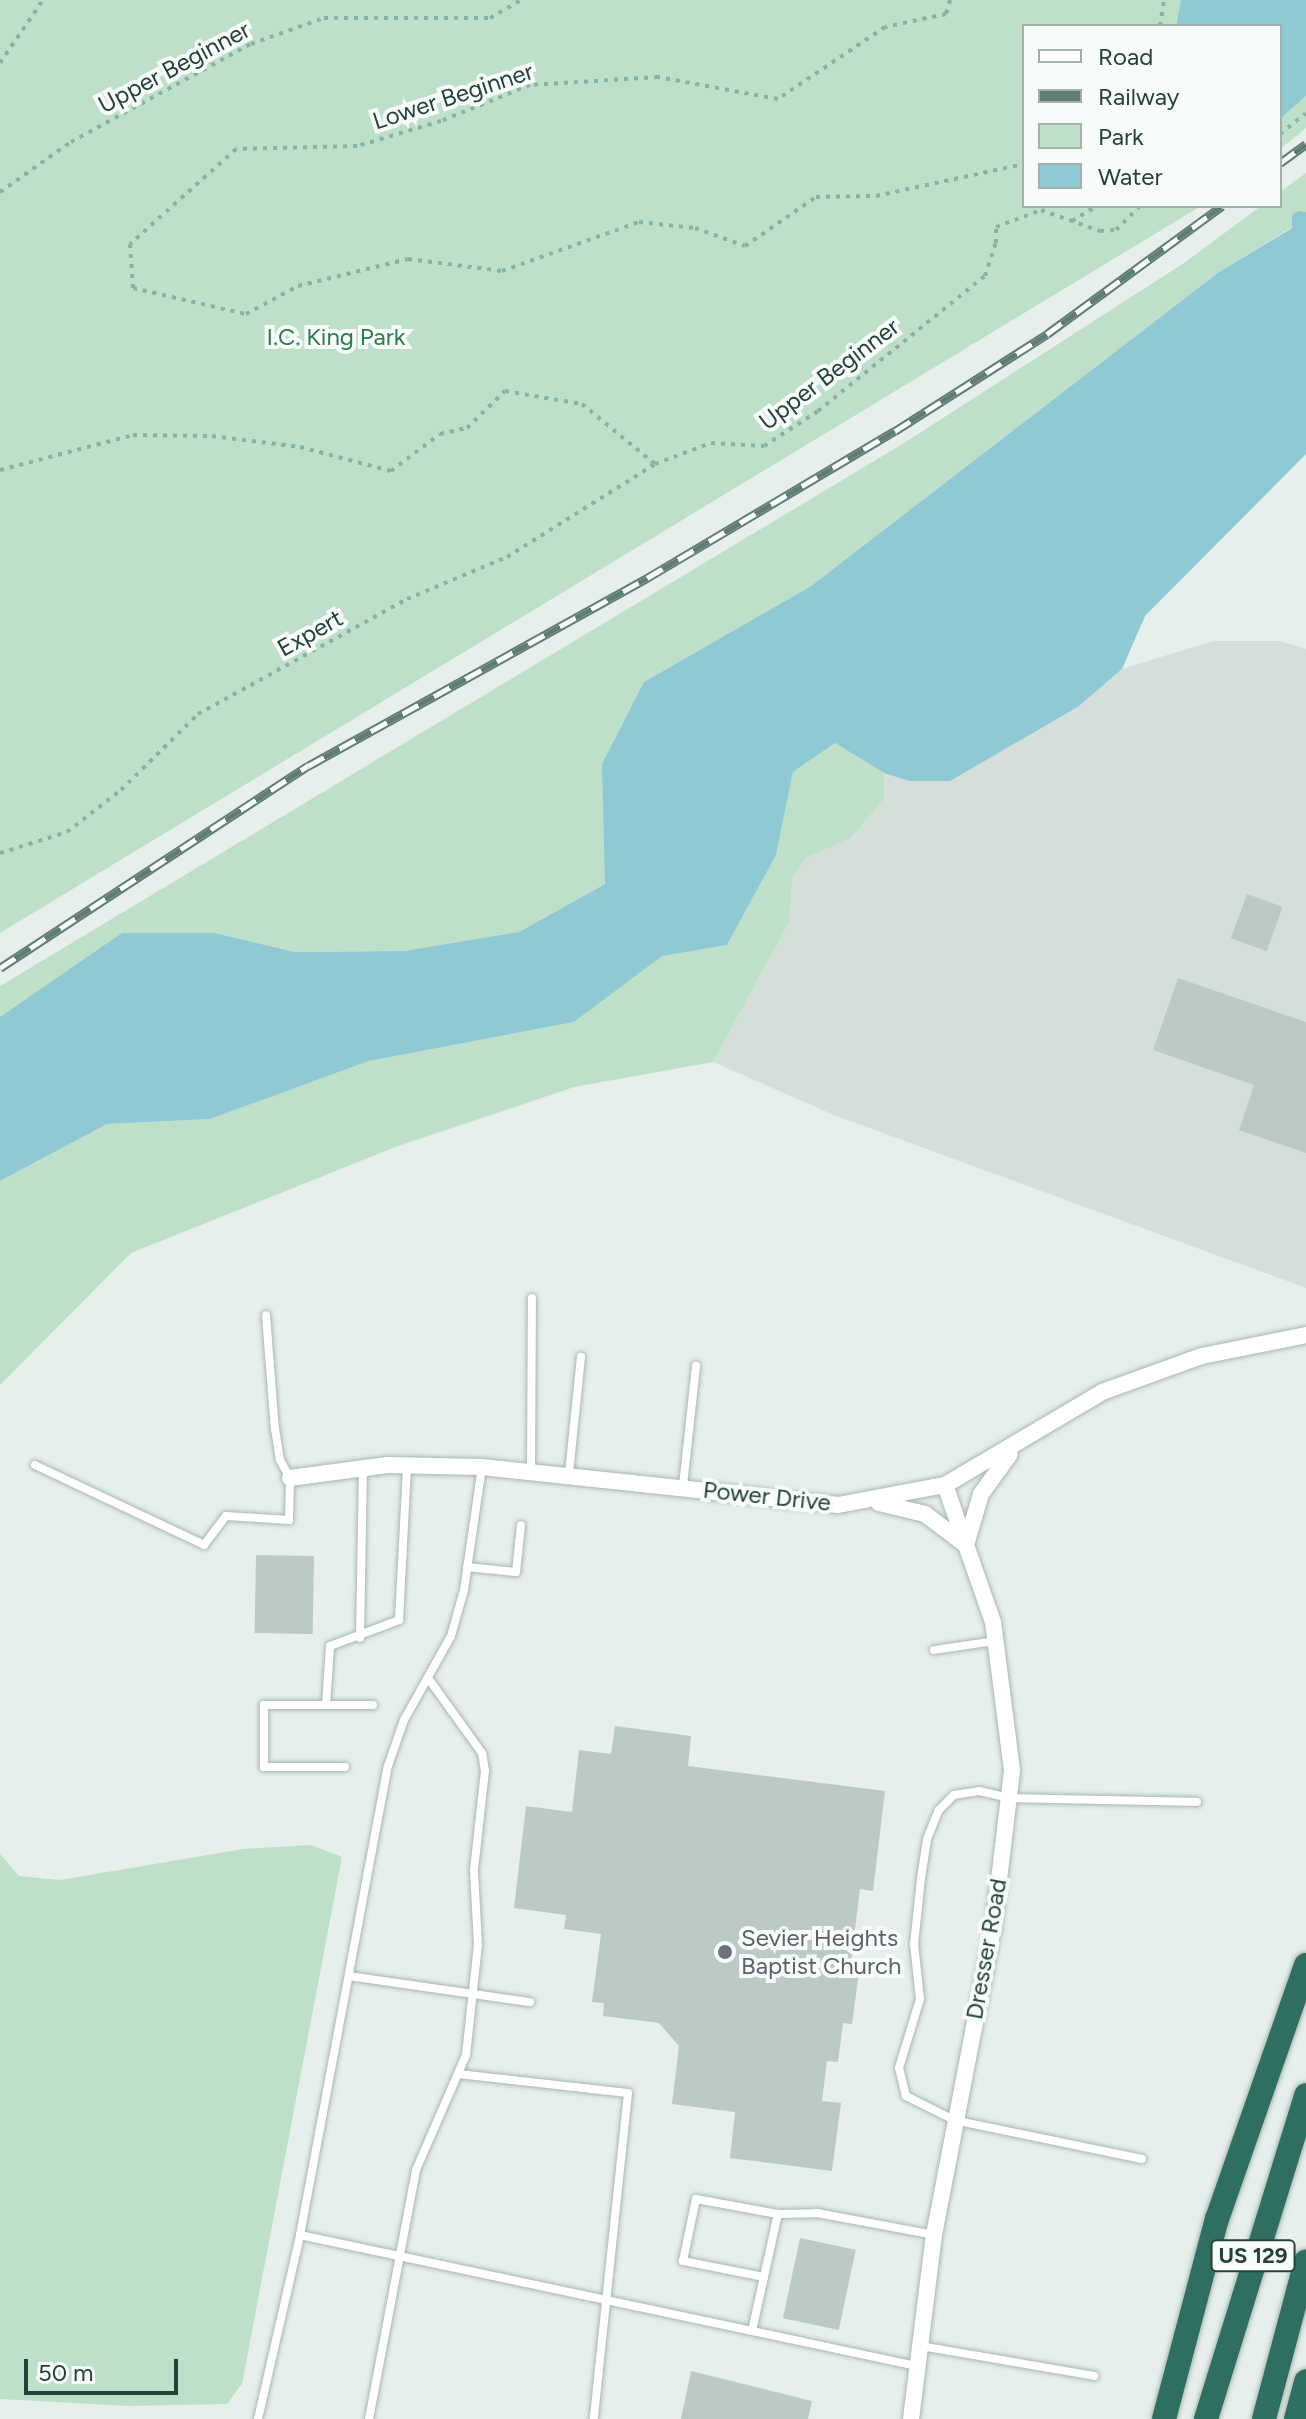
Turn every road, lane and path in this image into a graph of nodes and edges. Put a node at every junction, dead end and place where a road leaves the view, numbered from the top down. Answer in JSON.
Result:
{"nodes":[{"id":1,"x":43,"y":0,"type":"edge"},
{"id":2,"x":521,"y":0,"type":"edge"},
{"id":3,"x":950,"y":0,"type":"edge"},
{"id":4,"x":1164,"y":0,"type":"edge"},
{"id":5,"x":1160,"y":24,"type":"edge"},
{"id":6,"x":0,"y":63,"type":"edge"},
{"id":7,"x":1306,"y":113,"type":"edge"},
{"id":8,"x":1282,"y":132,"type":"edge"},
{"id":9,"x":1022,"y":164,"type":"edge"},
{"id":10,"x":0,"y":192,"type":"edge"},
{"id":11,"x":1094,"y":208,"type":"edge"},
{"id":12,"x":1138,"y":208,"type":"edge"},
{"id":13,"x":1072,"y":221,"type":"junction"},
{"id":14,"x":655,"y":464,"type":"junction"},
{"id":15,"x":0,"y":470,"type":"edge"},
{"id":16,"x":0,"y":853,"type":"edge"},
{"id":17,"x":532,"y":1298,"type":"dead end"},
{"id":18,"x":266,"y":1315,"type":"dead end"},
{"id":19,"x":1306,"y":1335,"type":"edge"},
{"id":20,"x":581,"y":1357,"type":"dead end"},
{"id":21,"x":696,"y":1366,"type":"dead end"},
{"id":22,"x":1016,"y":1446,"type":"junction"},
{"id":23,"x":35,"y":1465,"type":"dead end"},
{"id":24,"x":407,"y":1465,"type":"junction"},
{"id":25,"x":482,"y":1467,"type":"junction"},
{"id":26,"x":363,"y":1468,"type":"junction"},
{"id":27,"x":531,"y":1471,"type":"junction"},
{"id":28,"x":569,"y":1473,"type":"junction"},
{"id":29,"x":290,"y":1478,"type":"junction"},
{"id":30,"x":945,"y":1485,"type":"junction"},
{"id":31,"x":683,"y":1486,"type":"junction"},
{"id":32,"x":858,"y":1501,"type":"junction"},
{"id":33,"x":521,"y":1525,"type":"dead end"},
{"id":34,"x":966,"y":1545,"type":"junction"},
{"id":35,"x":467,"y":1567,"type":"junction"},
{"id":36,"x":360,"y":1638,"type":"junction"},
{"id":37,"x":995,"y":1641,"type":"junction"},
{"id":38,"x":934,"y":1650,"type":"dead end"},
{"id":39,"x":428,"y":1678,"type":"junction"},
{"id":40,"x":326,"y":1705,"type":"junction"},
{"id":41,"x":373,"y":1705,"type":"dead end"},
{"id":42,"x":345,"y":1767,"type":"dead end"},
{"id":43,"x":1009,"y":1798,"type":"junction"},
{"id":44,"x":1197,"y":1802,"type":"dead end"},
{"id":45,"x":1306,"y":1965,"type":"edge"},
{"id":46,"x":349,"y":1976,"type":"junction"},
{"id":47,"x":473,"y":1994,"type":"junction"},
{"id":48,"x":530,"y":2002,"type":"dead end"},
{"id":49,"x":458,"y":2074,"type":"junction"},
{"id":50,"x":1306,"y":2095,"type":"edge"},
{"id":51,"x":954,"y":2120,"type":"junction"},
{"id":52,"x":1142,"y":2159,"type":"dead end"},
{"id":53,"x":778,"y":2214,"type":"junction"},
{"id":54,"x":300,"y":2235,"type":"junction"},
{"id":55,"x":934,"y":2235,"type":"junction"},
{"id":56,"x":397,"y":2256,"type":"junction"},
{"id":57,"x":1306,"y":2261,"type":"edge"},
{"id":58,"x":764,"y":2277,"type":"junction"},
{"id":59,"x":604,"y":2299,"type":"junction"},
{"id":60,"x":752,"y":2331,"type":"junction"},
{"id":61,"x":921,"y":2346,"type":"junction"},
{"id":62,"x":918,"y":2366,"type":"junction"},
{"id":63,"x":1094,"y":2376,"type":"dead end"},
{"id":64,"x":1306,"y":2381,"type":"edge"},
{"id":65,"x":258,"y":2419,"type":"edge"},
{"id":66,"x":369,"y":2419,"type":"edge"},
{"id":67,"x":594,"y":2419,"type":"edge"},
{"id":68,"x":911,"y":2419,"type":"edge"},
{"id":69,"x":1164,"y":2419,"type":"edge"},
{"id":70,"x":1206,"y":2419,"type":"edge"},
{"id":71,"x":1264,"y":2419,"type":"edge"},
{"id":72,"x":1296,"y":2419,"type":"edge"}],
"edges":[{"from":1,"to":6,"type":"path"},
{"from":2,"to":10,"type":"path","name":"Upper Beginner"},
{"from":3,"to":9,"type":"path","name":"Lower Beginner"},
{"from":4,"to":5,"type":"path"},
{"from":7,"to":8,"type":"path"},
{"from":11,"to":13,"type":"path"},
{"from":12,"to":13,"type":"path","name":"Upper Beginner"},
{"from":13,"to":14,"type":"path","name":"Upper Beginner"},
{"from":14,"to":15,"type":"path"},
{"from":14,"to":16,"type":"path","name":"Expert"},
{"from":17,"to":27,"type":"lane"},
{"from":18,"to":29,"type":"lane"},
{"from":19,"to":22,"type":"street","name":"Power Drive"},
{"from":20,"to":28,"type":"lane"},
{"from":21,"to":31,"type":"lane"},
{"from":22,"to":30,"type":"street","name":"Power Drive"},
{"from":22,"to":34,"type":"street"},
{"from":23,"to":29,"type":"lane"},
{"from":24,"to":25,"type":"street","name":"Power Drive"},
{"from":24,"to":26,"type":"street","name":"Power Drive"},
{"from":24,"to":36,"type":"lane"},
{"from":25,"to":27,"type":"street","name":"Power Drive"},
{"from":25,"to":35,"type":"lane"},
{"from":26,"to":29,"type":"street","name":"Power Drive"},
{"from":26,"to":36,"type":"lane"},
{"from":27,"to":28,"type":"street","name":"Power Drive"},
{"from":28,"to":31,"type":"street","name":"Power Drive"},
{"from":30,"to":32,"type":"street","name":"Power Drive"},
{"from":30,"to":34,"type":"street","name":"Dresser Road"},
{"from":31,"to":32,"type":"street","name":"Power Drive"},
{"from":32,"to":34,"type":"street"},
{"from":33,"to":35,"type":"lane"},
{"from":34,"to":37,"type":"street","name":"Dresser Road"},
{"from":35,"to":39,"type":"lane"},
{"from":36,"to":40,"type":"lane"},
{"from":37,"to":38,"type":"lane"},
{"from":37,"to":43,"type":"street","name":"Dresser Road"},
{"from":39,"to":46,"type":"lane"},
{"from":39,"to":47,"type":"lane"},
{"from":40,"to":41,"type":"lane"},
{"from":40,"to":42,"type":"lane"},
{"from":43,"to":44,"type":"lane"},
{"from":43,"to":51,"type":"street","name":"Dresser Road"},
{"from":43,"to":51,"type":"lane"},
{"from":45,"to":69,"type":"highway"},
{"from":46,"to":47,"type":"lane"},
{"from":46,"to":54,"type":"lane"},
{"from":47,"to":48,"type":"lane"},
{"from":47,"to":49,"type":"lane"},
{"from":49,"to":56,"type":"lane"},
{"from":49,"to":59,"type":"lane"},
{"from":50,"to":70,"type":"highway","number":"US 129"},
{"from":51,"to":52,"type":"lane"},
{"from":51,"to":55,"type":"street","name":"Dresser Road"},
{"from":53,"to":55,"type":"lane"},
{"from":53,"to":58,"type":"lane"},
{"from":53,"to":58,"type":"lane"},
{"from":54,"to":56,"type":"lane"},
{"from":54,"to":65,"type":"lane"},
{"from":55,"to":61,"type":"street","name":"Dresser Road"},
{"from":56,"to":59,"type":"lane"},
{"from":56,"to":66,"type":"lane"},
{"from":57,"to":71,"type":"highway","number":"US 129"},
{"from":58,"to":60,"type":"lane"},
{"from":59,"to":60,"type":"lane"},
{"from":59,"to":67,"type":"lane"},
{"from":60,"to":62,"type":"lane"},
{"from":61,"to":62,"type":"street","name":"Dresser Road"},
{"from":61,"to":63,"type":"lane"},
{"from":62,"to":68,"type":"street","name":"Dresser Road"},
{"from":64,"to":72,"type":"highway"}]}
